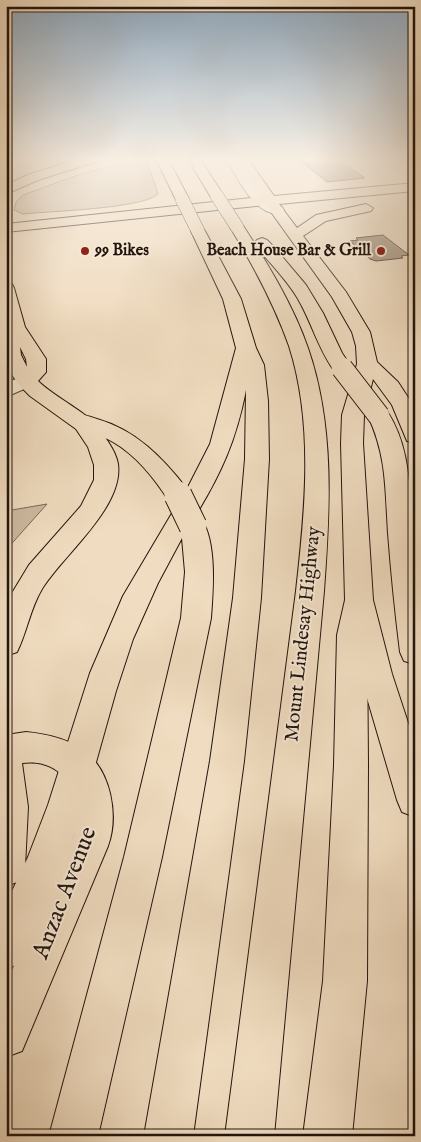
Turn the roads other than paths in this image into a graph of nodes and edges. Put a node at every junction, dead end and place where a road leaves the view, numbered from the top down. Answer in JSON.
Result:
{"nodes":[{"id":1,"x":179,"y":212,"type":"edge"},
{"id":2,"x":189,"y":212,"type":"edge"},
{"id":3,"x":207,"y":212,"type":"edge"},
{"id":4,"x":228,"y":212,"type":"edge"},
{"id":5,"x":276,"y":212,"type":"edge"},
{"id":6,"x":346,"y":212,"type":"edge"},
{"id":7,"x":237,"y":227,"type":"junction"},
{"id":8,"x":6,"y":228,"type":"edge"},
{"id":9,"x":295,"y":236,"type":"junction"},
{"id":10,"x":6,"y":239,"type":"edge"},
{"id":11,"x":6,"y":288,"type":"edge"},
{"id":12,"x":246,"y":348,"type":"junction"},
{"id":13,"x":367,"y":364,"type":"junction"},
{"id":14,"x":26,"y":381,"type":"junction"},
{"id":15,"x":6,"y":390,"type":"edge"},
{"id":16,"x":79,"y":420,"type":"junction"},
{"id":17,"x":415,"y":436,"type":"edge"},
{"id":18,"x":359,"y":600,"type":"junction"},
{"id":19,"x":6,"y":644,"type":"edge"},
{"id":20,"x":415,"y":652,"type":"edge"},
{"id":21,"x":6,"y":750,"type":"edge"},
{"id":22,"x":77,"y":766,"type":"junction"},
{"id":23,"x":6,"y":767,"type":"edge"},
{"id":24,"x":415,"y":800,"type":"edge"},
{"id":25,"x":6,"y":867,"type":"edge"},
{"id":26,"x":6,"y":948,"type":"edge"},
{"id":27,"x":6,"y":1035,"type":"edge"},
{"id":28,"x":73,"y":1136,"type":"edge"},
{"id":29,"x":168,"y":1136,"type":"edge"},
{"id":30,"x":249,"y":1136,"type":"edge"},
{"id":31,"x":327,"y":1136,"type":"edge"}],
"edges":[{"from":1,"to":8,"type":"main road"},
{"from":2,"to":12,"type":"main road","bridge":true},
{"from":3,"to":10,"type":"main road"},
{"from":4,"to":7,"type":"main road","name":"Mount Lindesay Highway","bridge":true},
{"from":5,"to":9,"type":"main road"},
{"from":6,"to":9,"type":"main road"},
{"from":7,"to":20,"type":"main road","bridge":true},
{"from":7,"to":30,"type":"main road","name":"Mount Lindesay Highway"},
{"from":9,"to":13,"type":"main road"},
{"from":11,"to":14,"type":"main road"},
{"from":12,"to":22,"type":"main road"},
{"from":12,"to":29,"type":"main road"},
{"from":13,"to":17,"type":"main road"},
{"from":13,"to":18,"type":"main road"},
{"from":14,"to":15,"type":"street"},
{"from":14,"to":16,"type":"main road"},
{"from":16,"to":19,"type":"main road"},
{"from":16,"to":28,"type":"main road"},
{"from":18,"to":24,"type":"main road"},
{"from":18,"to":31,"type":"main road"},
{"from":21,"to":22,"type":"main road","name":"Anzac Avenue"},
{"from":22,"to":26,"type":"main road"},
{"from":22,"to":27,"type":"main road","name":"Anzac Avenue"},
{"from":23,"to":25,"type":"main road"}]}
